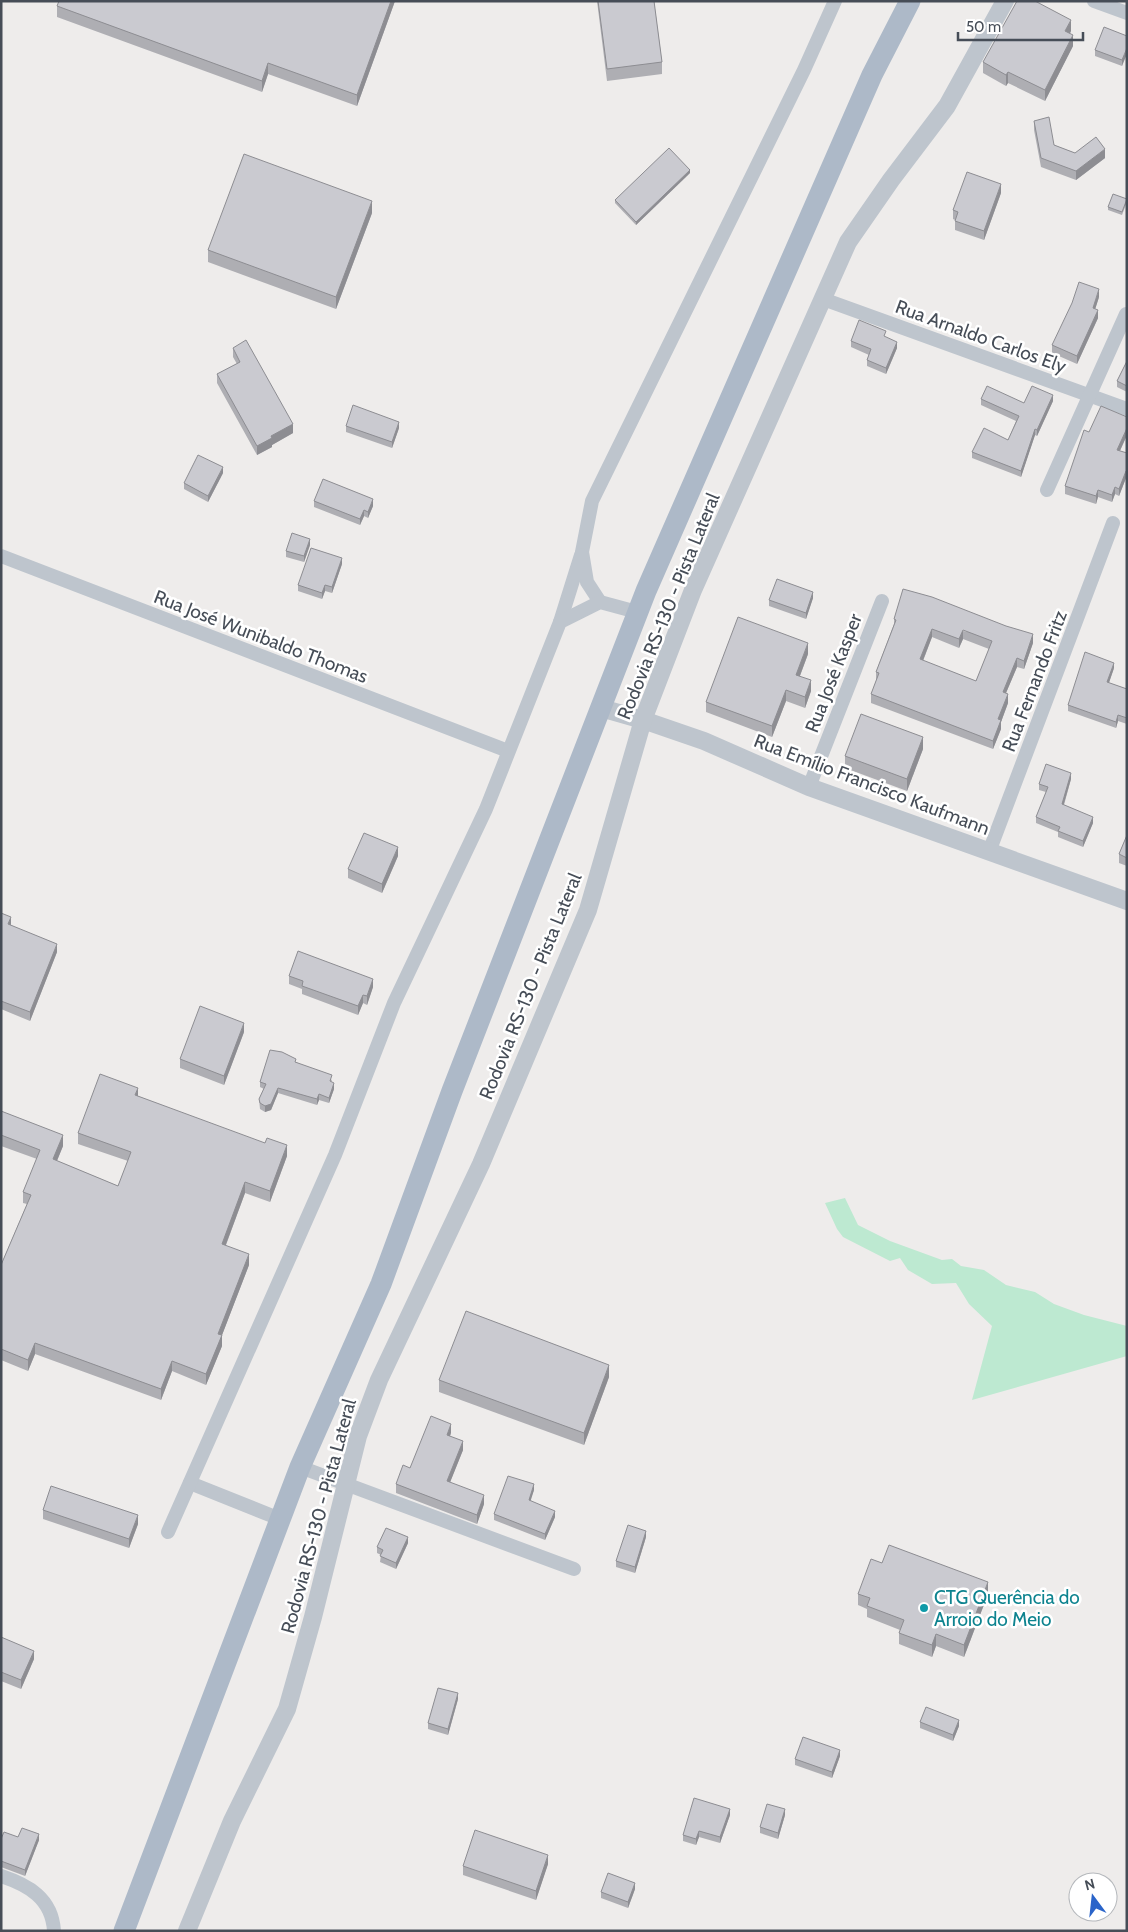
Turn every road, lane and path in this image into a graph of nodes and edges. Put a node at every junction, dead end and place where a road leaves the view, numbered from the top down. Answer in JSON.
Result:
{"nodes":[{"id":1,"x":835,"y":1,"type":"edge"},
{"id":2,"x":910,"y":1,"type":"edge"},
{"id":3,"x":1005,"y":1,"type":"edge"},
{"id":4,"x":1094,"y":1,"type":"edge"},
{"id":5,"x":1127,"y":13,"type":"edge"},
{"id":6,"x":823,"y":299,"type":"junction"},
{"id":7,"x":1126,"y":314,"type":"edge"},
{"id":8,"x":1089,"y":395,"type":"junction"},
{"id":9,"x":1127,"y":409,"type":"edge"},
{"id":10,"x":1047,"y":490,"type":"dead end"},
{"id":11,"x":1113,"y":523,"type":"dead end"},
{"id":12,"x":582,"y":552,"type":"junction"},
{"id":13,"x":1,"y":556,"type":"edge"},
{"id":14,"x":882,"y":601,"type":"dead end"},
{"id":15,"x":600,"y":602,"type":"junction"},
{"id":16,"x":637,"y":612,"type":"junction"},
{"id":17,"x":560,"y":622,"type":"junction"},
{"id":18,"x":601,"y":708,"type":"junction"},
{"id":19,"x":643,"y":720,"type":"junction"},
{"id":20,"x":508,"y":751,"type":"junction"},
{"id":21,"x":809,"y":787,"type":"junction"},
{"id":22,"x":990,"y":852,"type":"junction"},
{"id":23,"x":1127,"y":901,"type":"edge"},
{"id":24,"x":300,"y":1467,"type":"junction"},
{"id":25,"x":190,"y":1483,"type":"junction"},
{"id":26,"x":346,"y":1484,"type":"junction"},
{"id":27,"x":280,"y":1519,"type":"junction"},
{"id":28,"x":168,"y":1532,"type":"dead end"},
{"id":29,"x":574,"y":1568,"type":"dead end"},
{"id":30,"x":1,"y":1876,"type":"edge"},
{"id":31,"x":54,"y":1931,"type":"edge"},
{"id":32,"x":124,"y":1931,"type":"edge"},
{"id":33,"x":187,"y":1931,"type":"edge"}],
"edges":[{"from":1,"to":12,"type":"street"},
{"from":2,"to":16,"type":"main road"},
{"from":3,"to":6,"type":"street","name":"Rodovia RS-130 - Pista Lateral"},
{"from":4,"to":5,"type":"street"},
{"from":6,"to":8,"type":"street","name":"Rua Arnaldo Carlos Ely"},
{"from":6,"to":19,"type":"street","name":"Rodovia RS-130 - Pista Lateral"},
{"from":7,"to":8,"type":"street"},
{"from":8,"to":9,"type":"street","name":"Rua Arnaldo Carlos Ely"},
{"from":8,"to":10,"type":"street"},
{"from":11,"to":22,"type":"street","name":"Rua Fernando Fritz"},
{"from":12,"to":15,"type":"street"},
{"from":12,"to":17,"type":"street"},
{"from":13,"to":20,"type":"street","name":"Rua José Wunibaldo Thomas"},
{"from":14,"to":21,"type":"street","name":"Rua José Kasper"},
{"from":15,"to":16,"type":"street"},
{"from":15,"to":17,"type":"street"},
{"from":16,"to":18,"type":"main road"},
{"from":17,"to":20,"type":"street"},
{"from":18,"to":19,"type":"street","name":"Rua Emílio Francisco Kaufmann"},
{"from":18,"to":24,"type":"main road"},
{"from":19,"to":21,"type":"street","name":"Rua Emílio Francisco Kaufmann"},
{"from":19,"to":26,"type":"street","name":"Rodovia RS-130 - Pista Lateral"},
{"from":20,"to":25,"type":"street"},
{"from":21,"to":22,"type":"street","name":"Rua Emílio Francisco Kaufmann"},
{"from":22,"to":23,"type":"street","name":"Rua Emílio Francisco Kaufmann"},
{"from":24,"to":26,"type":"street"},
{"from":24,"to":27,"type":"main road"},
{"from":25,"to":27,"type":"street"},
{"from":25,"to":28,"type":"street"},
{"from":26,"to":29,"type":"street"},
{"from":26,"to":33,"type":"street","name":"Rodovia RS-130 - Pista Lateral"},
{"from":27,"to":32,"type":"main road"},
{"from":30,"to":31,"type":"street"}]}
